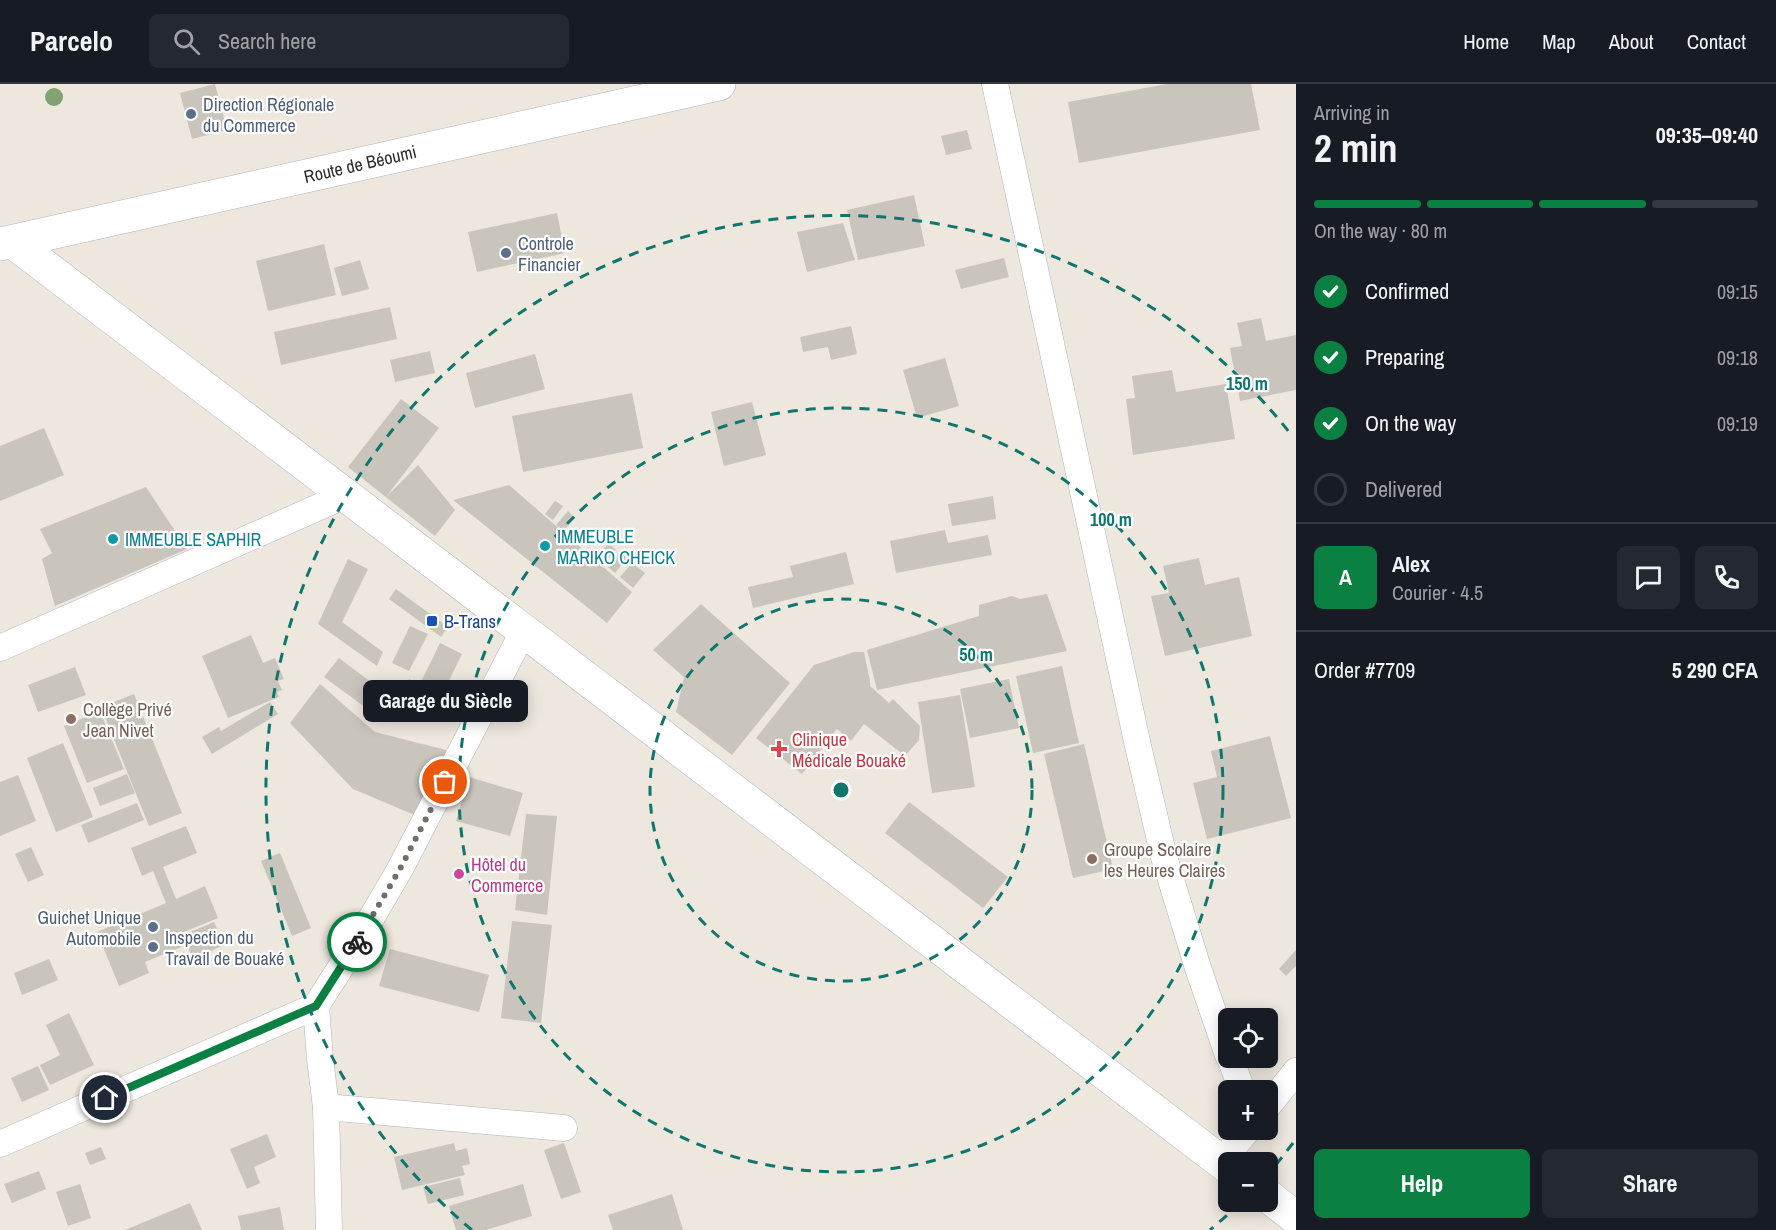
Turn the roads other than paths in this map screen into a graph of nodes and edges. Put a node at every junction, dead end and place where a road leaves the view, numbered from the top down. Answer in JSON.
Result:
{"nodes":[{"id":1,"x":719,"y":84,"type":"edge"},
{"id":2,"x":995,"y":84,"type":"edge"},
{"id":3,"x":661,"y":90,"type":"edge"},
{"id":4,"x":7,"y":243,"type":"edge"},
{"id":5,"x":346,"y":495,"type":"junction"},
{"id":6,"x":524,"y":630,"type":"junction"},
{"id":7,"x":0,"y":648,"type":"edge"},
{"id":8,"x":316,"y":1006,"type":"junction"},
{"id":9,"x":1218,"y":1025,"type":"edge"},
{"id":10,"x":1296,"y":1071,"type":"edge"},
{"id":11,"x":1278,"y":1094,"type":"edge"},
{"id":12,"x":326,"y":1107,"type":"junction"},
{"id":13,"x":564,"y":1128,"type":"dead end"},
{"id":14,"x":0,"y":1144,"type":"edge"},
{"id":15,"x":1218,"y":1159,"type":"edge"},
{"id":16,"x":1278,"y":1204,"type":"edge"},
{"id":17,"x":1296,"y":1218,"type":"edge"},
{"id":18,"x":329,"y":1230,"type":"edge"}],
"edges":[{"from":1,"to":3,"type":"street","name":"Route de Béoumi"},
{"from":2,"to":9,"type":"street"},
{"from":3,"to":4,"type":"street","name":"Route de Béoumi"},
{"from":4,"to":5,"type":"street"},
{"from":5,"to":6,"type":"street"},
{"from":5,"to":7,"type":"street"},
{"from":6,"to":8,"type":"street"},
{"from":6,"to":15,"type":"street"},
{"from":8,"to":12,"type":"street"},
{"from":8,"to":14,"type":"street"},
{"from":10,"to":11,"type":"street"},
{"from":12,"to":13,"type":"street"},
{"from":12,"to":18,"type":"street"},
{"from":16,"to":17,"type":"street"}]}
